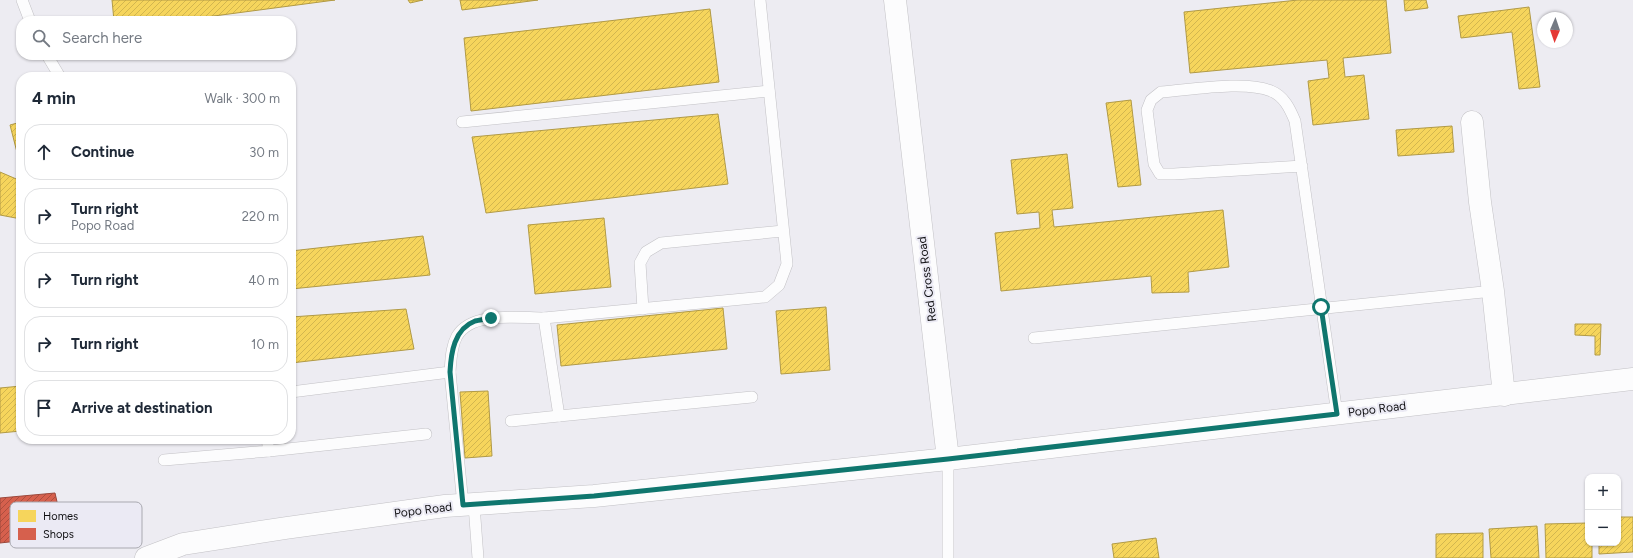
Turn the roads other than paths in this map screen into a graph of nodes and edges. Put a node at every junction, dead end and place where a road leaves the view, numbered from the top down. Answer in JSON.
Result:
{"nodes":[{"id":1,"x":22,"y":0,"type":"edge"},
{"id":2,"x":760,"y":0,"type":"edge"},
{"id":3,"x":895,"y":0,"type":"edge"},
{"id":4,"x":28,"y":16,"type":"edge"},
{"id":5,"x":50,"y":60,"type":"edge"},
{"id":6,"x":57,"y":72,"type":"edge"},
{"id":7,"x":769,"y":91,"type":"junction"},
{"id":8,"x":462,"y":122,"type":"dead end"},
{"id":9,"x":1472,"y":122,"type":"dead end"},
{"id":10,"x":1302,"y":166,"type":"junction"},
{"id":11,"x":783,"y":231,"type":"junction"},
{"id":12,"x":1493,"y":291,"type":"junction"},
{"id":13,"x":1321,"y":307,"type":"junction"},
{"id":14,"x":643,"y":309,"type":"junction"},
{"id":15,"x":544,"y":318,"type":"junction"},
{"id":16,"x":1034,"y":338,"type":"dead end"},
{"id":17,"x":450,"y":372,"type":"junction"},
{"id":18,"x":1633,"y":379,"type":"edge"},
{"id":19,"x":296,"y":391,"type":"edge"},
{"id":20,"x":1504,"y":395,"type":"junction"},
{"id":21,"x":752,"y":397,"type":"dead end"},
{"id":22,"x":1337,"y":414,"type":"junction"},
{"id":23,"x":559,"y":416,"type":"junction"},
{"id":24,"x":511,"y":421,"type":"dead end"},
{"id":25,"x":426,"y":434,"type":"dead end"},
{"id":26,"x":268,"y":444,"type":"edge"},
{"id":27,"x":269,"y":451,"type":"junction"},
{"id":28,"x":948,"y":459,"type":"junction"},
{"id":29,"x":164,"y":460,"type":"dead end"},
{"id":30,"x":469,"y":505,"type":"junction"},
{"id":31,"x":146,"y":558,"type":"edge"},
{"id":32,"x":478,"y":558,"type":"edge"},
{"id":33,"x":948,"y":558,"type":"edge"}],
"edges":[{"from":1,"to":4,"type":"lane"},
{"from":2,"to":7,"type":"lane"},
{"from":3,"to":28,"type":"street","name":"Red Cross Road"},
{"from":5,"to":6,"type":"lane"},
{"from":7,"to":8,"type":"lane"},
{"from":7,"to":11,"type":"lane"},
{"from":9,"to":12,"type":"street"},
{"from":10,"to":10,"type":"lane"},
{"from":10,"to":13,"type":"lane"},
{"from":11,"to":14,"type":"lane"},
{"from":11,"to":14,"type":"lane"},
{"from":12,"to":13,"type":"lane"},
{"from":12,"to":20,"type":"street"},
{"from":13,"to":16,"type":"lane"},
{"from":13,"to":22,"type":"lane"},
{"from":14,"to":15,"type":"lane"},
{"from":15,"to":17,"type":"lane"},
{"from":15,"to":23,"type":"lane"},
{"from":17,"to":19,"type":"lane"},
{"from":17,"to":30,"type":"lane"},
{"from":18,"to":20,"type":"street","name":"Popo Road"},
{"from":20,"to":22,"type":"street","name":"Popo Road"},
{"from":21,"to":23,"type":"lane"},
{"from":22,"to":28,"type":"street","name":"Popo Road"},
{"from":23,"to":24,"type":"lane"},
{"from":25,"to":27,"type":"lane"},
{"from":26,"to":27,"type":"lane"},
{"from":27,"to":29,"type":"lane"},
{"from":28,"to":30,"type":"street","name":"Popo Road"},
{"from":28,"to":33,"type":"lane","name":"Red Cross Road"},
{"from":30,"to":31,"type":"street","name":"Popo Road"},
{"from":30,"to":32,"type":"lane"}]}
